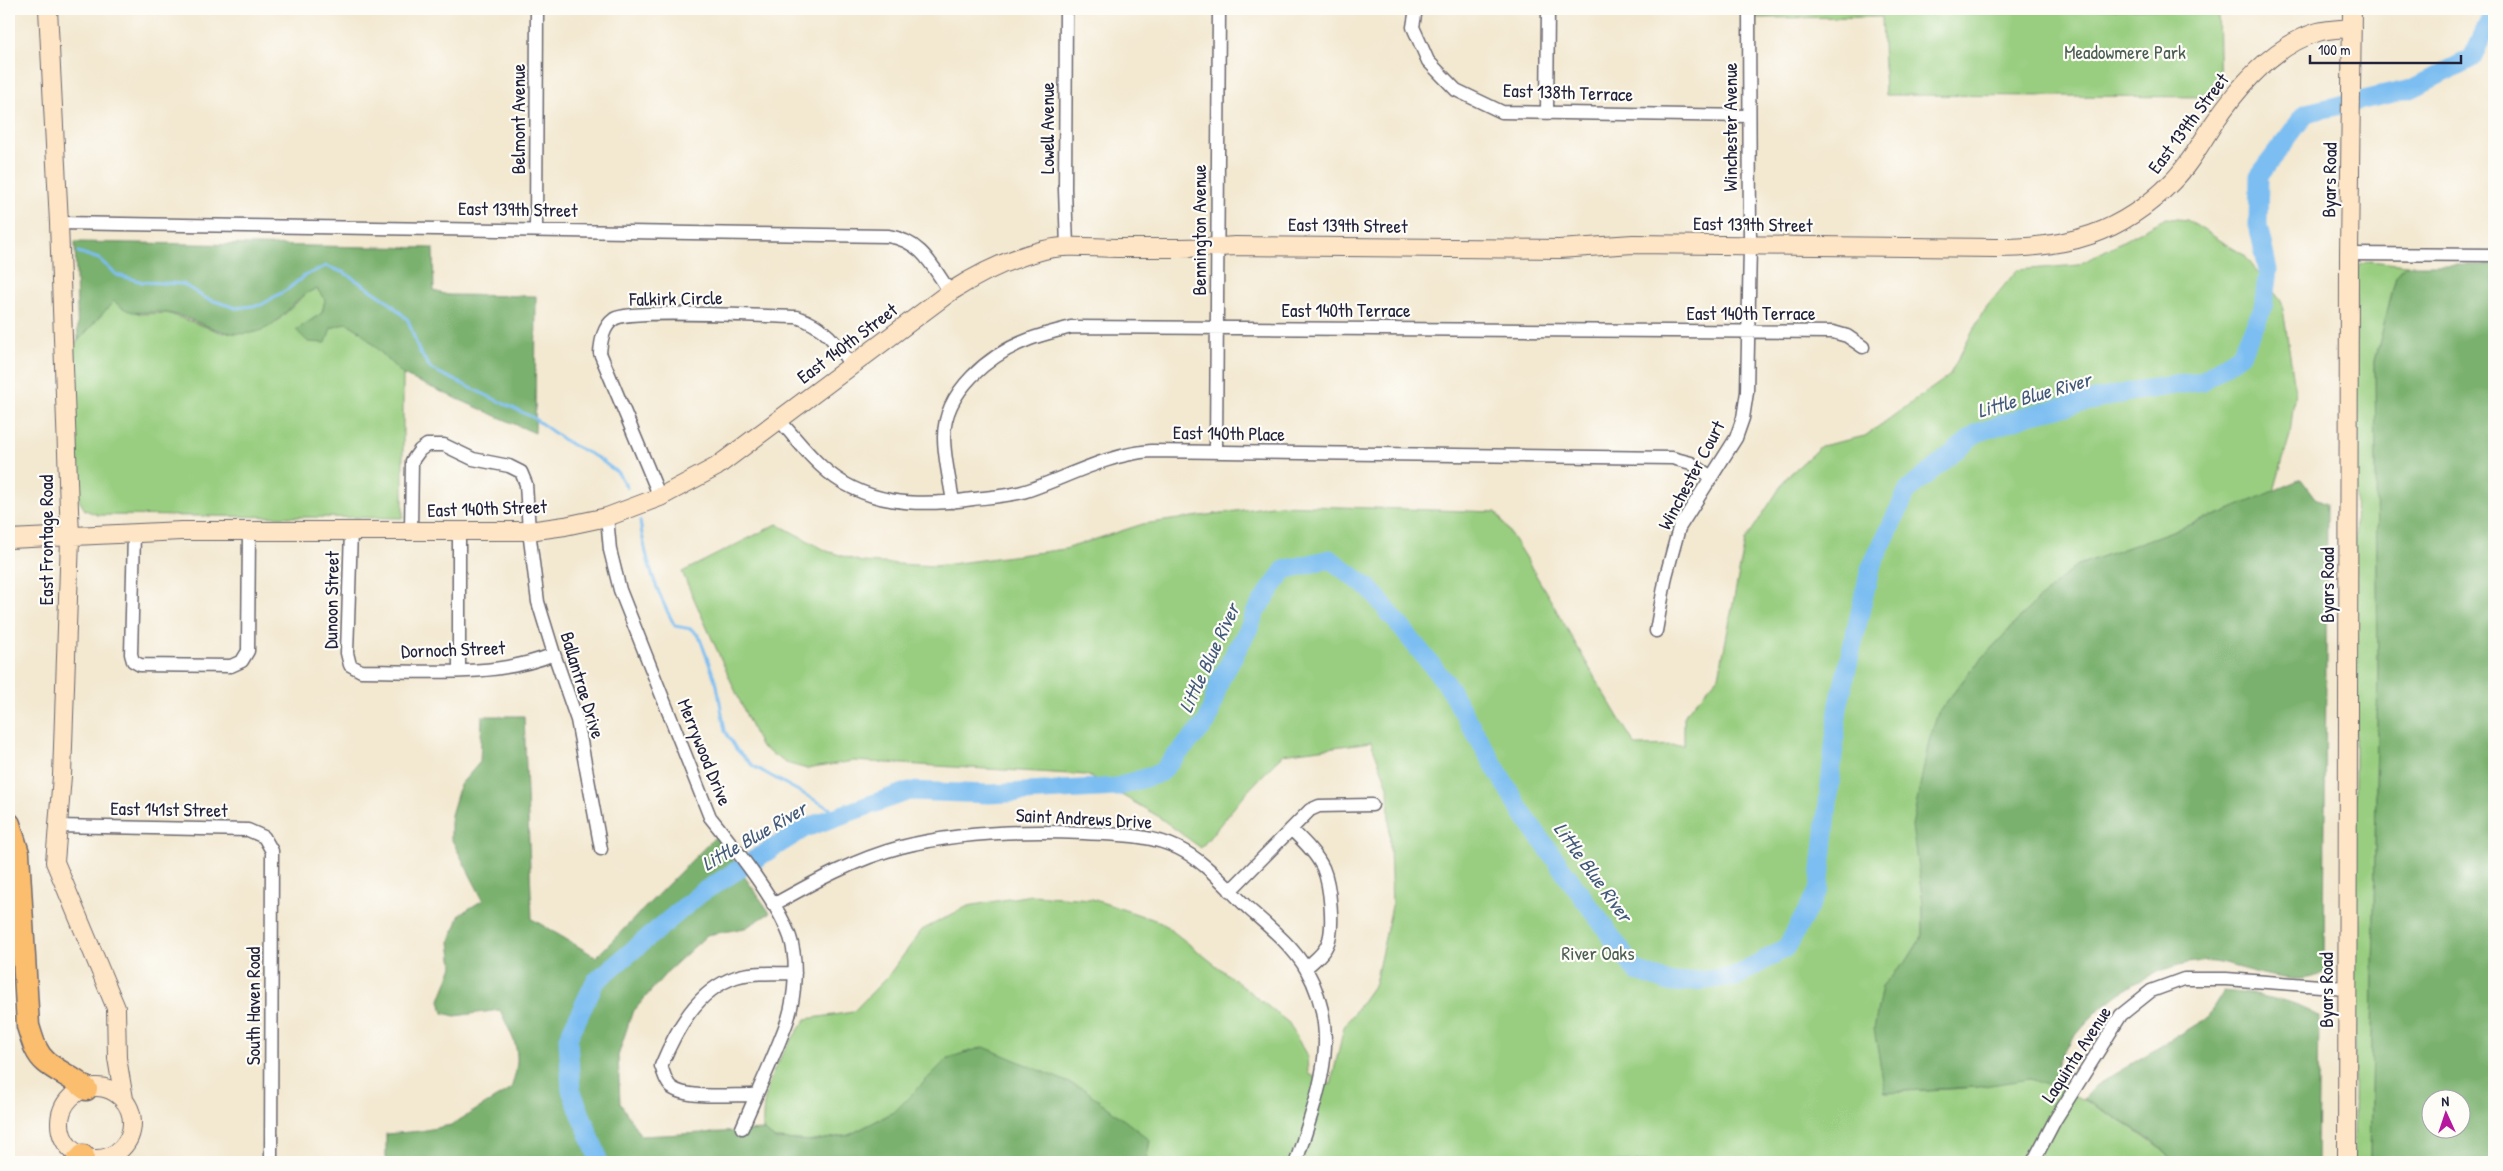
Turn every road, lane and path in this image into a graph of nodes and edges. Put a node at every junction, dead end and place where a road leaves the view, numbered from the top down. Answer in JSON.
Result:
{"nodes":[{"id":1,"x":48,"y":9,"type":"edge"},
{"id":2,"x":537,"y":9,"type":"edge"},
{"id":3,"x":1066,"y":9,"type":"edge"},
{"id":4,"x":1219,"y":9,"type":"edge"},
{"id":5,"x":1416,"y":9,"type":"edge"},
{"id":6,"x":1548,"y":9,"type":"edge"},
{"id":7,"x":1749,"y":9,"type":"edge"},
{"id":8,"x":2352,"y":9,"type":"edge"},
{"id":9,"x":2352,"y":28,"type":"junction"},
{"id":10,"x":1546,"y":112,"type":"junction"},
{"id":11,"x":1749,"y":116,"type":"junction"},
{"id":12,"x":59,"y":223,"type":"junction"},
{"id":13,"x":536,"y":230,"type":"junction"},
{"id":14,"x":1750,"y":246,"type":"junction"},
{"id":15,"x":1067,"y":247,"type":"junction"},
{"id":16,"x":1218,"y":247,"type":"junction"},
{"id":17,"x":2349,"y":254,"type":"junction"},
{"id":18,"x":2494,"y":255,"type":"edge"},
{"id":19,"x":950,"y":292,"type":"junction"},
{"id":20,"x":1217,"y":328,"type":"junction"},
{"id":21,"x":1748,"y":332,"type":"junction"},
{"id":22,"x":1863,"y":347,"type":"dead end"},
{"id":23,"x":851,"y":366,"type":"junction"},
{"id":24,"x":779,"y":420,"type":"junction"},
{"id":25,"x":1216,"y":452,"type":"junction"},
{"id":26,"x":1711,"y":477,"type":"junction"},
{"id":27,"x":660,"y":497,"type":"junction"},
{"id":28,"x":953,"y":502,"type":"junction"},
{"id":29,"x":607,"y":517,"type":"junction"},
{"id":30,"x":249,"y":531,"type":"junction"},
{"id":31,"x":351,"y":531,"type":"junction"},
{"id":32,"x":411,"y":531,"type":"junction"},
{"id":33,"x":459,"y":531,"type":"junction"},
{"id":34,"x":529,"y":531,"type":"junction"},
{"id":35,"x":134,"y":534,"type":"junction"},
{"id":36,"x":70,"y":538,"type":"junction"},
{"id":37,"x":9,"y":539,"type":"edge"},
{"id":38,"x":1656,"y":631,"type":"dead end"},
{"id":39,"x":554,"y":654,"type":"junction"},
{"id":40,"x":354,"y":667,"type":"joint"},
{"id":41,"x":459,"y":670,"type":"junction"},
{"id":42,"x":1372,"y":805,"type":"dead end"},
{"id":43,"x":9,"y":824,"type":"edge"},
{"id":44,"x":56,"y":826,"type":"junction"},
{"id":45,"x":1291,"y":829,"type":"junction"},
{"id":46,"x":600,"y":849,"type":"dead end"},
{"id":47,"x":272,"y":851,"type":"joint"},
{"id":48,"x":1230,"y":891,"type":"junction"},
{"id":49,"x":773,"y":905,"type":"junction"},
{"id":50,"x":1306,"y":968,"type":"junction"},
{"id":51,"x":795,"y":973,"type":"junction"},
{"id":52,"x":2347,"y":988,"type":"junction"},
{"id":53,"x":118,"y":1058,"type":"junction"},
{"id":54,"x":92,"y":1088,"type":"junction"},
{"id":55,"x":756,"y":1095,"type":"junction"},
{"id":56,"x":124,"y":1099,"type":"junction"},
{"id":57,"x":742,"y":1128,"type":"dead end"},
{"id":58,"x":120,"y":1155,"type":"edge"},
{"id":59,"x":88,"y":1160,"type":"edge"},
{"id":60,"x":271,"y":1162,"type":"edge"},
{"id":61,"x":1296,"y":1162,"type":"edge"},
{"id":62,"x":2033,"y":1162,"type":"edge"},
{"id":63,"x":2347,"y":1162,"type":"edge"}],
"edges":[{"from":1,"to":12,"type":"street","name":"East Frontage Road"},
{"from":2,"to":13,"type":"street","name":"Belmont Avenue"},
{"from":3,"to":15,"type":"street","name":"Lowell Avenue"},
{"from":4,"to":16,"type":"street","name":"Bennington Avenue"},
{"from":5,"to":10,"type":"street","name":"East 138th Terrace"},
{"from":6,"to":10,"type":"street"},
{"from":7,"to":11,"type":"street","name":"Winchester Avenue"},
{"from":8,"to":9,"type":"street","name":"Byars Road"},
{"from":9,"to":14,"type":"street","name":"East 139th Street"},
{"from":9,"to":17,"type":"street","name":"Byars Road"},
{"from":10,"to":11,"type":"street","name":"East 138th Terrace"},
{"from":11,"to":14,"type":"street","name":"Winchester Avenue"},
{"from":12,"to":13,"type":"street","name":"East 139th Street"},
{"from":12,"to":36,"type":"street","name":"East Frontage Road"},
{"from":13,"to":19,"type":"street","name":"East 139th Street"},
{"from":14,"to":16,"type":"street","name":"East 139th Street"},
{"from":14,"to":21,"type":"street","name":"Winchester Court"},
{"from":15,"to":16,"type":"street","name":"East 139th Street"},
{"from":15,"to":19,"type":"street","name":"East 140th Street"},
{"from":16,"to":20,"type":"street","name":"Bennington Avenue"},
{"from":17,"to":18,"type":"street"},
{"from":17,"to":52,"type":"street","name":"Byars Road"},
{"from":19,"to":23,"type":"street","name":"East 140th Street"},
{"from":20,"to":21,"type":"street","name":"East 140th Terrace"},
{"from":20,"to":25,"type":"street","name":"Bennington Avenue"},
{"from":20,"to":28,"type":"street","name":"East 140th Terrace"},
{"from":21,"to":22,"type":"street","name":"East 140th Terrace"},
{"from":21,"to":26,"type":"street","name":"Winchester Court"},
{"from":23,"to":24,"type":"street","name":"East 140th Street"},
{"from":23,"to":27,"type":"street","name":"Falkirk Circle"},
{"from":24,"to":27,"type":"street","name":"East 140th Street"},
{"from":24,"to":28,"type":"street","name":"East 140th Place"},
{"from":25,"to":26,"type":"street","name":"East 140th Place"},
{"from":25,"to":28,"type":"street","name":"East 140th Place"},
{"from":26,"to":38,"type":"street","name":"Winchester Court"},
{"from":27,"to":29,"type":"street","name":"East 140th Street"},
{"from":29,"to":34,"type":"street","name":"East 140th Street"},
{"from":29,"to":49,"type":"street","name":"Merrywood Drive"},
{"from":30,"to":31,"type":"street","name":"East 140th Street"},
{"from":30,"to":35,"type":"street","name":"East 140th Street"},
{"from":30,"to":35,"type":"street"},
{"from":31,"to":32,"type":"street","name":"East 140th Street"},
{"from":31,"to":40,"type":"street","name":"Dunoon Street"},
{"from":32,"to":33,"type":"street","name":"East 140th Street"},
{"from":32,"to":34,"type":"street","name":"Ballantrae Drive"},
{"from":33,"to":34,"type":"street","name":"East 140th Street"},
{"from":33,"to":41,"type":"street"},
{"from":34,"to":39,"type":"street","name":"Ballantrae Drive"},
{"from":35,"to":36,"type":"street","name":"East 140th Street"},
{"from":36,"to":37,"type":"street","name":"East 140th Street"},
{"from":36,"to":44,"type":"street","name":"East Frontage Road"},
{"from":39,"to":41,"type":"street","name":"Dornoch Street"},
{"from":39,"to":46,"type":"street","name":"Ballantrae Drive"},
{"from":40,"to":41,"type":"street","name":"Dornoch Street"},
{"from":42,"to":45,"type":"street"},
{"from":43,"to":54,"type":"highway"},
{"from":44,"to":47,"type":"street","name":"East 141st Street"},
{"from":44,"to":53,"type":"street","name":"East Frontage Road"},
{"from":45,"to":48,"type":"street"},
{"from":45,"to":50,"type":"street"},
{"from":47,"to":60,"type":"street","name":"South Haven Road"},
{"from":48,"to":49,"type":"street","name":"Saint Andrews Drive"},
{"from":48,"to":50,"type":"street","name":"Saint Andrews Drive"},
{"from":49,"to":51,"type":"street","name":"Merrywood Drive"},
{"from":50,"to":61,"type":"street","name":"Saint Andrews Drive"},
{"from":51,"to":55,"type":"street","name":"Merrywood Drive"},
{"from":51,"to":55,"type":"street"},
{"from":52,"to":62,"type":"street","name":"Laquinta Avenue"},
{"from":52,"to":63,"type":"street","name":"Byars Road"},
{"from":53,"to":54,"type":"street"},
{"from":53,"to":56,"type":"street","name":"East Frontage Road"},
{"from":54,"to":56,"type":"street"},
{"from":54,"to":59,"type":"street"},
{"from":55,"to":57,"type":"street","name":"Merrywood Drive"},
{"from":56,"to":58,"type":"street"},
{"from":58,"to":59,"type":"street"}]}
